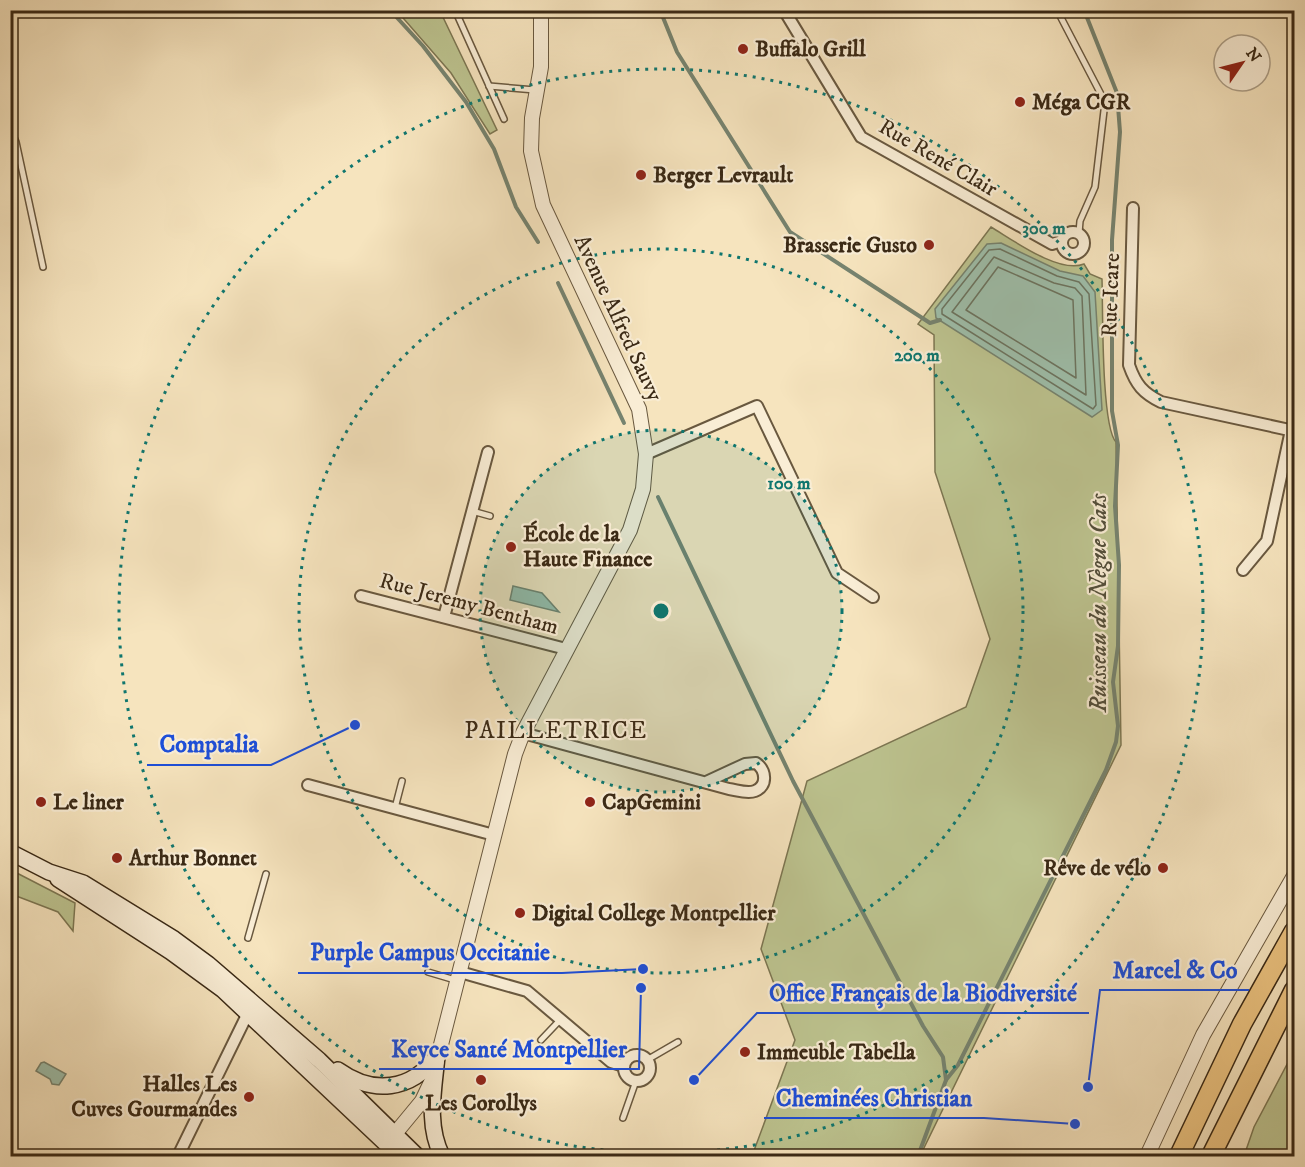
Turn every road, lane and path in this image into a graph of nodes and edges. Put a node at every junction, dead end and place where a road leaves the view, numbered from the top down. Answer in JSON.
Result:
{"nodes":[{"id":1,"x":455,"y":10,"type":"edge"},
{"id":2,"x":539,"y":10,"type":"edge"},
{"id":3,"x":784,"y":10,"type":"edge"},
{"id":4,"x":1057,"y":10,"type":"edge"},
{"id":5,"x":489,"y":86,"type":"junction"},
{"id":6,"x":537,"y":90,"type":"junction"},
{"id":7,"x":504,"y":119,"type":"dead end"},
{"id":8,"x":10,"y":128,"type":"edge"},
{"id":9,"x":1133,"y":208,"type":"dead end"},
{"id":10,"x":1079,"y":233,"type":"junction"},
{"id":11,"x":1062,"y":241,"type":"junction"},
{"id":12,"x":43,"y":267,"type":"dead end"},
{"id":13,"x":1293,"y":430,"type":"edge"},
{"id":14,"x":488,"y":452,"type":"dead end"},
{"id":15,"x":646,"y":454,"type":"junction"},
{"id":16,"x":472,"y":511,"type":"junction"},
{"id":17,"x":490,"y":516,"type":"dead end"},
{"id":18,"x":1244,"y":570,"type":"dead end"},
{"id":19,"x":361,"y":596,"type":"dead end"},
{"id":20,"x":873,"y":597,"type":"dead end"},
{"id":21,"x":444,"y":617,"type":"junction"},
{"id":22,"x":566,"y":649,"type":"junction"},
{"id":23,"x":523,"y":733,"type":"junction"},
{"id":24,"x":402,"y":781,"type":"dead end"},
{"id":25,"x":706,"y":782,"type":"junction"},
{"id":26,"x":308,"y":785,"type":"dead end"},
{"id":27,"x":395,"y":808,"type":"junction"},
{"id":28,"x":494,"y":835,"type":"junction"},
{"id":29,"x":10,"y":852,"type":"edge"},
{"id":30,"x":266,"y":874,"type":"dead end"},
{"id":31,"x":1294,"y":876,"type":"edge"},
{"id":32,"x":1294,"y":931,"type":"edge"},
{"id":33,"x":248,"y":938,"type":"dead end"},
{"id":34,"x":428,"y":972,"type":"dead end"},
{"id":35,"x":458,"y":976,"type":"junction"},
{"id":36,"x":1294,"y":990,"type":"edge"},
{"id":37,"x":250,"y":1007,"type":"junction"},
{"id":38,"x":562,"y":1018,"type":"junction"},
{"id":39,"x":541,"y":1040,"type":"dead end"},
{"id":40,"x":678,"y":1042,"type":"dead end"},
{"id":41,"x":437,"y":1056,"type":"junction"},
{"id":42,"x":1226,"y":1056,"type":"junction"},
{"id":43,"x":647,"y":1060,"type":"junction"},
{"id":44,"x":624,"y":1066,"type":"junction"},
{"id":45,"x":636,"y":1081,"type":"junction"},
{"id":46,"x":1242,"y":1097,"type":"junction"},
{"id":47,"x":623,"y":1118,"type":"dead end"},
{"id":48,"x":390,"y":1144,"type":"edge"},
{"id":49,"x":178,"y":1156,"type":"edge"},
{"id":50,"x":399,"y":1156,"type":"edge"},
{"id":51,"x":416,"y":1156,"type":"edge"},
{"id":52,"x":442,"y":1156,"type":"edge"},
{"id":53,"x":1147,"y":1156,"type":"edge"},
{"id":54,"x":1171,"y":1156,"type":"edge"},
{"id":55,"x":1179,"y":1156,"type":"edge"},
{"id":56,"x":1211,"y":1156,"type":"edge"},
{"id":57,"x":1220,"y":1156,"type":"edge"}],
"edges":[{"from":1,"to":5,"type":"lane"},
{"from":2,"to":6,"type":"street","name":"Avenue Alfred Sauvy"},
{"from":3,"to":11,"type":"street","name":"Rue René Clair"},
{"from":4,"to":10,"type":"lane"},
{"from":5,"to":6,"type":"lane"},
{"from":5,"to":7,"type":"lane"},
{"from":6,"to":15,"type":"street","name":"Avenue Alfred Sauvy"},
{"from":8,"to":12,"type":"lane"},
{"from":9,"to":13,"type":"street","name":"Rue Icare"},
{"from":10,"to":11,"type":"street"},
{"from":10,"to":11,"type":"street","name":"Rue René Clair"},
{"from":13,"to":18,"type":"street"},
{"from":14,"to":16,"type":"street"},
{"from":15,"to":20,"type":"street"},
{"from":15,"to":22,"type":"street","name":"Avenue Alfred Sauvy"},
{"from":16,"to":17,"type":"lane"},
{"from":16,"to":21,"type":"street"},
{"from":19,"to":21,"type":"street","name":"Rue Jeremy Bentham"},
{"from":21,"to":22,"type":"street","name":"Rue Jeremy Bentham"},
{"from":22,"to":23,"type":"street","name":"Avenue Alfred Sauvy"},
{"from":23,"to":25,"type":"street"},
{"from":23,"to":28,"type":"street","name":"Avenue Alfred Sauvy"},
{"from":24,"to":27,"type":"lane"},
{"from":25,"to":25,"type":"street"},
{"from":26,"to":27,"type":"street"},
{"from":27,"to":28,"type":"street"},
{"from":28,"to":35,"type":"street","name":"Avenue Alfred Sauvy"},
{"from":29,"to":37,"type":"main road"},
{"from":30,"to":33,"type":"lane"},
{"from":31,"to":53,"type":"street"},
{"from":32,"to":42,"type":"highway"},
{"from":34,"to":35,"type":"lane"},
{"from":35,"to":38,"type":"street"},
{"from":35,"to":41,"type":"street","name":"Avenue Alfred Sauvy"},
{"from":36,"to":46,"type":"highway"},
{"from":37,"to":41,"type":"main road"},
{"from":37,"to":48,"type":"main road"},
{"from":37,"to":48,"type":"main road"},
{"from":37,"to":49,"type":"street"},
{"from":38,"to":39,"type":"lane"},
{"from":38,"to":44,"type":"street"},
{"from":40,"to":43,"type":"lane"},
{"from":41,"to":48,"type":"street","name":"Avenue Alfred Sauvy"},
{"from":41,"to":52,"type":"main road"},
{"from":42,"to":54,"type":"main road"},
{"from":42,"to":55,"type":"highway"},
{"from":43,"to":44,"type":"street"},
{"from":43,"to":45,"type":"street"},
{"from":44,"to":45,"type":"street"},
{"from":45,"to":47,"type":"lane"},
{"from":46,"to":56,"type":"highway"},
{"from":46,"to":57,"type":"main road"},
{"from":48,"to":50,"type":"main road"},
{"from":48,"to":51,"type":"main road"}]}
